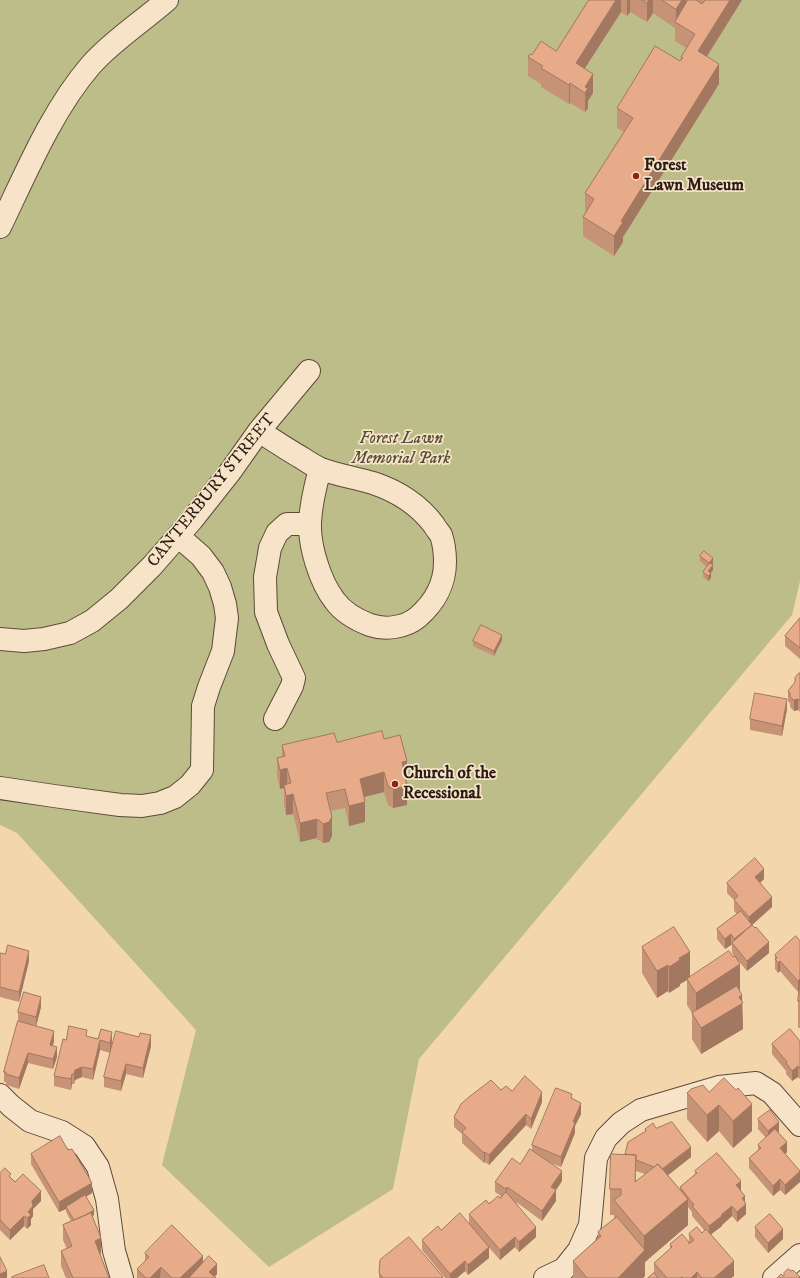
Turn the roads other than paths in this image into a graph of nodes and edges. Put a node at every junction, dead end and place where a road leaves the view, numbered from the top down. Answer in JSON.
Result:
{"nodes":[{"id":1,"x":167,"y":0,"type":"edge"},
{"id":2,"x":0,"y":227,"type":"edge"},
{"id":3,"x":309,"y":371,"type":"dead end"},
{"id":4,"x":259,"y":431,"type":"junction"},
{"id":5,"x":320,"y":469,"type":"junction"},
{"id":6,"x":310,"y":524,"type":"junction"},
{"id":7,"x":178,"y":536,"type":"junction"},
{"id":8,"x":0,"y":639,"type":"edge"},
{"id":9,"x":275,"y":719,"type":"dead end"},
{"id":10,"x":0,"y":788,"type":"edge"},
{"id":11,"x":0,"y":1095,"type":"edge"},
{"id":12,"x":800,"y":1125,"type":"edge"},
{"id":13,"x":800,"y":1255,"type":"edge"},
{"id":14,"x":122,"y":1278,"type":"edge"},
{"id":15,"x":545,"y":1278,"type":"edge"},
{"id":16,"x":774,"y":1278,"type":"edge"}],
"edges":[{"from":1,"to":2,"type":"street"},
{"from":3,"to":4,"type":"street","name":"CANTERBURY STREET"},
{"from":4,"to":5,"type":"street"},
{"from":4,"to":7,"type":"street","name":"CANTERBURY STREET"},
{"from":5,"to":6,"type":"street"},
{"from":5,"to":6,"type":"street"},
{"from":6,"to":9,"type":"street"},
{"from":7,"to":8,"type":"street","name":"CANTERBURY STREET"},
{"from":7,"to":10,"type":"street"},
{"from":11,"to":14,"type":"street"},
{"from":12,"to":15,"type":"street"},
{"from":13,"to":16,"type":"street"}]}
